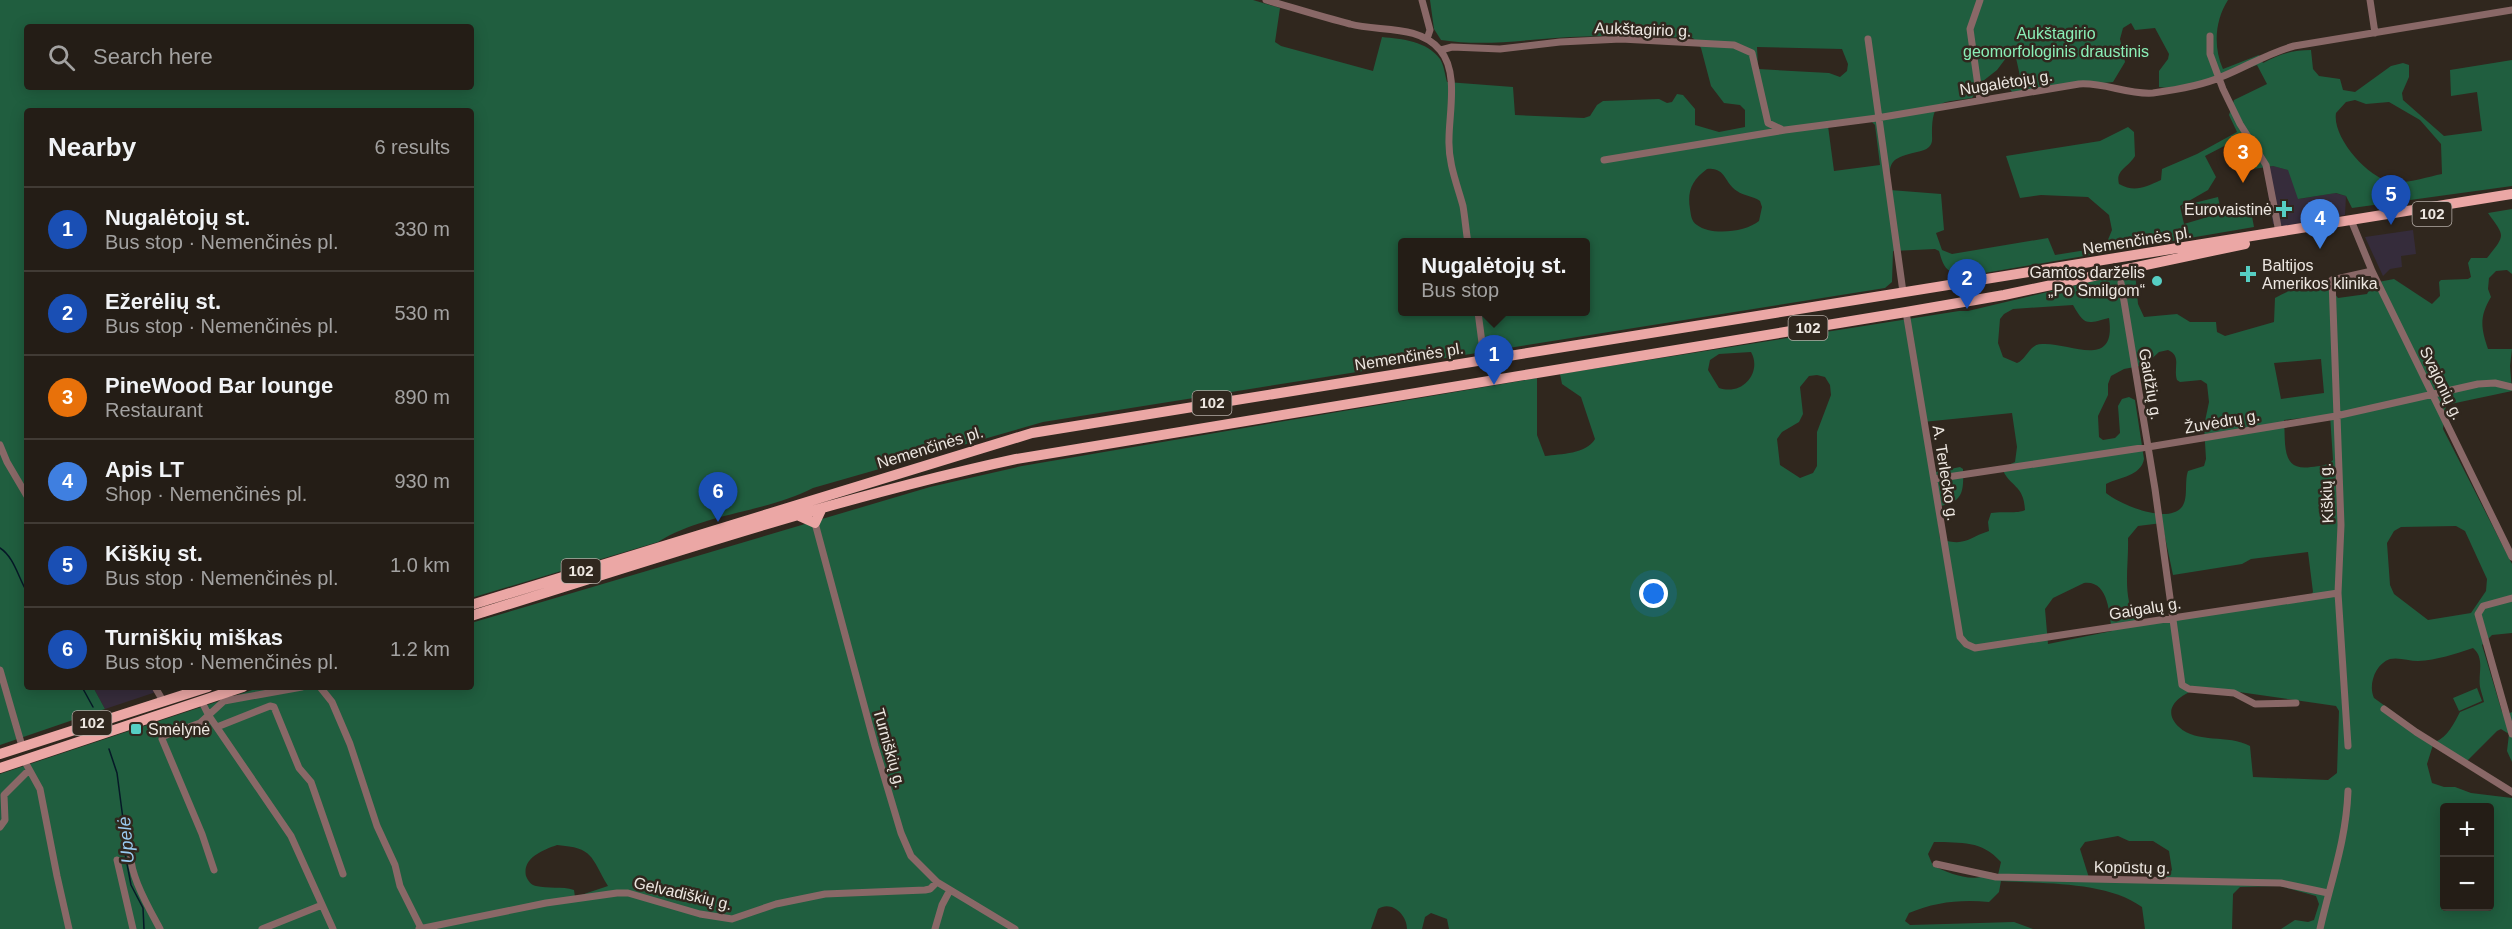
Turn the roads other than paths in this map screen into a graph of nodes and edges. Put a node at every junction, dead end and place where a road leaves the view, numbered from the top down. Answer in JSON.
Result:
{"nodes":[{"id":1,"x":1266,"y":0,"type":"edge"},
{"id":2,"x":1422,"y":0,"type":"edge"},
{"id":3,"x":1980,"y":0,"type":"edge"},
{"id":4,"x":2370,"y":0,"type":"edge"},
{"id":5,"x":2512,"y":10,"type":"edge"},
{"id":6,"x":2375,"y":33,"type":"junction"},
{"id":7,"x":2210,"y":36,"type":"dead end"},
{"id":8,"x":1427,"y":39,"type":"junction"},
{"id":9,"x":1868,"y":39,"type":"dead end"},
{"id":10,"x":1441,"y":50,"type":"junction"},
{"id":11,"x":2218,"y":78,"type":"junction"},
{"id":12,"x":1980,"y":100,"type":"junction"},
{"id":13,"x":1877,"y":118,"type":"junction"},
{"id":14,"x":1785,"y":130,"type":"junction"},
{"id":15,"x":1604,"y":160,"type":"dead end"},
{"id":16,"x":2512,"y":194,"type":"edge"},
{"id":17,"x":2512,"y":201,"type":"edge"},
{"id":18,"x":2351,"y":224,"type":"junction"},
{"id":19,"x":2279,"y":232,"type":"junction"},
{"id":20,"x":1467,"y":238,"type":"edge"},
{"id":21,"x":2130,"y":269,"type":"junction"},
{"id":22,"x":2372,"y":271,"type":"junction"},
{"id":23,"x":2107,"y":273,"type":"junction"},
{"id":24,"x":2121,"y":283,"type":"junction"},
{"id":25,"x":1903,"y":292,"type":"junction"},
{"id":26,"x":1906,"y":312,"type":"junction"},
{"id":27,"x":1479,"y":316,"type":"edge"},
{"id":28,"x":1484,"y":358,"type":"junction"},
{"id":29,"x":2512,"y":387,"type":"edge"},
{"id":30,"x":1283,"y":391,"type":"junction"},
{"id":31,"x":2432,"y":394,"type":"junction"},
{"id":32,"x":1287,"y":413,"type":"junction"},
{"id":33,"x":2336,"y":416,"type":"junction"},
{"id":34,"x":0,"y":445,"type":"edge"},
{"id":35,"x":2148,"y":447,"type":"junction"},
{"id":36,"x":881,"y":478,"type":"junction"},
{"id":37,"x":1934,"y":479,"type":"junction"},
{"id":38,"x":885,"y":490,"type":"junction"},
{"id":39,"x":24,"y":491,"type":"edge"},
{"id":40,"x":822,"y":508,"type":"junction"},
{"id":41,"x":797,"y":515,"type":"junction"},
{"id":42,"x":815,"y":523,"type":"junction"},
{"id":43,"x":693,"y":542,"type":"junction"},
{"id":44,"x":2512,"y":557,"type":"edge"},
{"id":45,"x":2338,"y":593,"type":"junction"},
{"id":46,"x":2512,"y":598,"type":"edge"},
{"id":47,"x":474,"y":604,"type":"edge"},
{"id":48,"x":474,"y":615,"type":"edge"},
{"id":49,"x":2175,"y":617,"type":"junction"},
{"id":50,"x":1960,"y":637,"type":"joint"},
{"id":51,"x":0,"y":670,"type":"edge"},
{"id":52,"x":157,"y":690,"type":"edge"},
{"id":53,"x":198,"y":690,"type":"edge"},
{"id":54,"x":233,"y":690,"type":"edge"},
{"id":55,"x":285,"y":690,"type":"edge"},
{"id":56,"x":322,"y":690,"type":"edge"},
{"id":57,"x":201,"y":700,"type":"junction"},
{"id":58,"x":163,"y":701,"type":"junction"},
{"id":59,"x":2296,"y":703,"type":"dead end"},
{"id":60,"x":2384,"y":709,"type":"dead end"},
{"id":61,"x":209,"y":716,"type":"junction"},
{"id":62,"x":217,"y":727,"type":"junction"},
{"id":63,"x":2512,"y":734,"type":"edge"},
{"id":64,"x":22,"y":746,"type":"junction"},
{"id":65,"x":2348,"y":746,"type":"dead end"},
{"id":66,"x":0,"y":754,"type":"edge"},
{"id":67,"x":24,"y":759,"type":"junction"},
{"id":68,"x":0,"y":768,"type":"edge"},
{"id":69,"x":29,"y":770,"type":"junction"},
{"id":70,"x":2348,"y":791,"type":"dead end"},
{"id":71,"x":2512,"y":792,"type":"edge"},
{"id":72,"x":0,"y":827,"type":"edge"},
{"id":73,"x":132,"y":848,"type":"dead end"},
{"id":74,"x":117,"y":860,"type":"dead end"},
{"id":75,"x":1936,"y":864,"type":"dead end"},
{"id":76,"x":214,"y":870,"type":"dead end"},
{"id":77,"x":343,"y":874,"type":"dead end"},
{"id":78,"x":937,"y":882,"type":"junction"},
{"id":79,"x":950,"y":891,"type":"junction"},
{"id":80,"x":2328,"y":893,"type":"junction"},
{"id":81,"x":322,"y":904,"type":"junction"},
{"id":82,"x":936,"y":928,"type":"edge"},
{"id":83,"x":69,"y":929,"type":"edge"},
{"id":84,"x":133,"y":929,"type":"edge"},
{"id":85,"x":160,"y":929,"type":"edge"},
{"id":86,"x":262,"y":929,"type":"edge"},
{"id":87,"x":333,"y":929,"type":"edge"},
{"id":88,"x":420,"y":929,"type":"edge"},
{"id":89,"x":1015,"y":929,"type":"edge"},
{"id":90,"x":2320,"y":929,"type":"edge"}],
"edges":[{"from":1,"to":8,"type":"street"},
{"from":2,"to":8,"type":"street"},
{"from":3,"to":12,"type":"street"},
{"from":4,"to":6,"type":"street"},
{"from":5,"to":6,"type":"street","name":"Nugalėtojų g."},
{"from":6,"to":11,"type":"street","name":"Nugalėtojų g."},
{"from":7,"to":11,"type":"street"},
{"from":8,"to":10,"type":"street"},
{"from":9,"to":13,"type":"street"},
{"from":10,"to":14,"type":"street","name":"Aukštagirio g."},
{"from":10,"to":20,"type":"street"},
{"from":11,"to":12,"type":"street","name":"Nugalėtojų g."},
{"from":11,"to":19,"type":"street"},
{"from":12,"to":13,"type":"street","name":"Nugalėtojų g."},
{"from":13,"to":14,"type":"street","name":"Nugalėtojų g."},
{"from":13,"to":25,"type":"street"},
{"from":14,"to":15,"type":"street","name":"Nugalėtojų g."},
{"from":16,"to":18,"type":"main road","name":"Nemenčinės pl.","number":"102"},
{"from":17,"to":18,"type":"main road","name":"Nemenčinės pl.","number":"102"},
{"from":18,"to":19,"type":"main road","name":"Nemenčinės pl.","number":"102"},
{"from":18,"to":21,"type":"main road","name":"Nemenčinės pl.","number":"102"},
{"from":18,"to":22,"type":"street","name":"Svajonių g."},
{"from":19,"to":25,"type":"main road","name":"Nemenčinės pl.","number":"102"},
{"from":21,"to":23,"type":"main road","name":"Nemenčinės pl.","number":"102"},
{"from":21,"to":24,"type":"street"},
{"from":22,"to":31,"type":"street","name":"Svajonių g."},
{"from":22,"to":33,"type":"street","name":"Kiškių g."},
{"from":23,"to":24,"type":"street"},
{"from":23,"to":26,"type":"main road","name":"Nemenčinės pl.","number":"102"},
{"from":24,"to":35,"type":"street","name":"Gaidžių g."},
{"from":25,"to":26,"type":"main road"},
{"from":25,"to":28,"type":"main road","name":"Nemenčinės pl.","number":"102"},
{"from":26,"to":32,"type":"main road","name":"Nemenčinės pl.","number":"102"},
{"from":26,"to":37,"type":"street","name":"A. Terlecko g."},
{"from":27,"to":28,"type":"street"},
{"from":28,"to":30,"type":"main road","name":"Nemenčinės pl.","number":"102"},
{"from":29,"to":31,"type":"street","name":"Žuvėdrų g."},
{"from":30,"to":32,"type":"main road"},
{"from":30,"to":36,"type":"main road","name":"Nemenčinės pl.","number":"102"},
{"from":31,"to":33,"type":"street","name":"Žuvėdrų g."},
{"from":31,"to":44,"type":"street","name":"Svajonių g."},
{"from":32,"to":38,"type":"main road","name":"Nemenčinės pl.","number":"102"},
{"from":33,"to":35,"type":"street","name":"Žuvėdrų g."},
{"from":33,"to":45,"type":"street","name":"Kiškių g."},
{"from":34,"to":39,"type":"street"},
{"from":35,"to":37,"type":"street","name":"Žuvėdrų g."},
{"from":35,"to":49,"type":"street","name":"Gaidžių g."},
{"from":36,"to":38,"type":"main road"},
{"from":36,"to":43,"type":"main road","name":"Nemenčinės pl.","number":"102"},
{"from":37,"to":50,"type":"street","name":"A. Terlecko g."},
{"from":38,"to":40,"type":"main road","name":"Nemenčinės pl.","number":"102"},
{"from":40,"to":41,"type":"main road","name":"Nemenčinės pl.","number":"102"},
{"from":40,"to":42,"type":"main road"},
{"from":41,"to":42,"type":"main road"},
{"from":41,"to":43,"type":"main road","name":"Nemenčinės pl.","number":"102"},
{"from":42,"to":78,"type":"street","name":"Turniškių g."},
{"from":43,"to":47,"type":"main road","name":"Nemenčinės pl.","number":"102"},
{"from":43,"to":48,"type":"main road","name":"Nemenčinės pl.","number":"102"},
{"from":45,"to":49,"type":"street","name":"Gaigalų g."},
{"from":45,"to":65,"type":"street","name":"Kiškių g."},
{"from":46,"to":63,"type":"street"},
{"from":49,"to":50,"type":"street","name":"Gaigalų g."},
{"from":49,"to":59,"type":"street","name":"Gaidžių g."},
{"from":51,"to":64,"type":"street"},
{"from":52,"to":58,"type":"street"},
{"from":53,"to":58,"type":"main road","number":"102"},
{"from":54,"to":57,"type":"main road","number":"102"},
{"from":55,"to":61,"type":"street"},
{"from":56,"to":88,"type":"street"},
{"from":57,"to":61,"type":"street"},
{"from":57,"to":67,"type":"main road","number":"102"},
{"from":58,"to":64,"type":"main road","number":"102"},
{"from":60,"to":71,"type":"street"},
{"from":61,"to":62,"type":"street"},
{"from":61,"to":76,"type":"street"},
{"from":62,"to":77,"type":"street"},
{"from":62,"to":81,"type":"street"},
{"from":64,"to":66,"type":"main road","number":"102"},
{"from":67,"to":68,"type":"main road","number":"102"},
{"from":67,"to":69,"type":"street"},
{"from":69,"to":72,"type":"street"},
{"from":69,"to":83,"type":"street"},
{"from":70,"to":80,"type":"street"},
{"from":73,"to":85,"type":"street"},
{"from":74,"to":84,"type":"street"},
{"from":75,"to":80,"type":"street","name":"Kopūstų g."},
{"from":78,"to":79,"type":"street","name":"Turniškių g."},
{"from":78,"to":88,"type":"street","name":"Gelvadiškių g."},
{"from":79,"to":82,"type":"street"},
{"from":79,"to":89,"type":"street","name":"Turniškių g."},
{"from":80,"to":90,"type":"street"},
{"from":81,"to":86,"type":"street"},
{"from":81,"to":87,"type":"street"}]}
